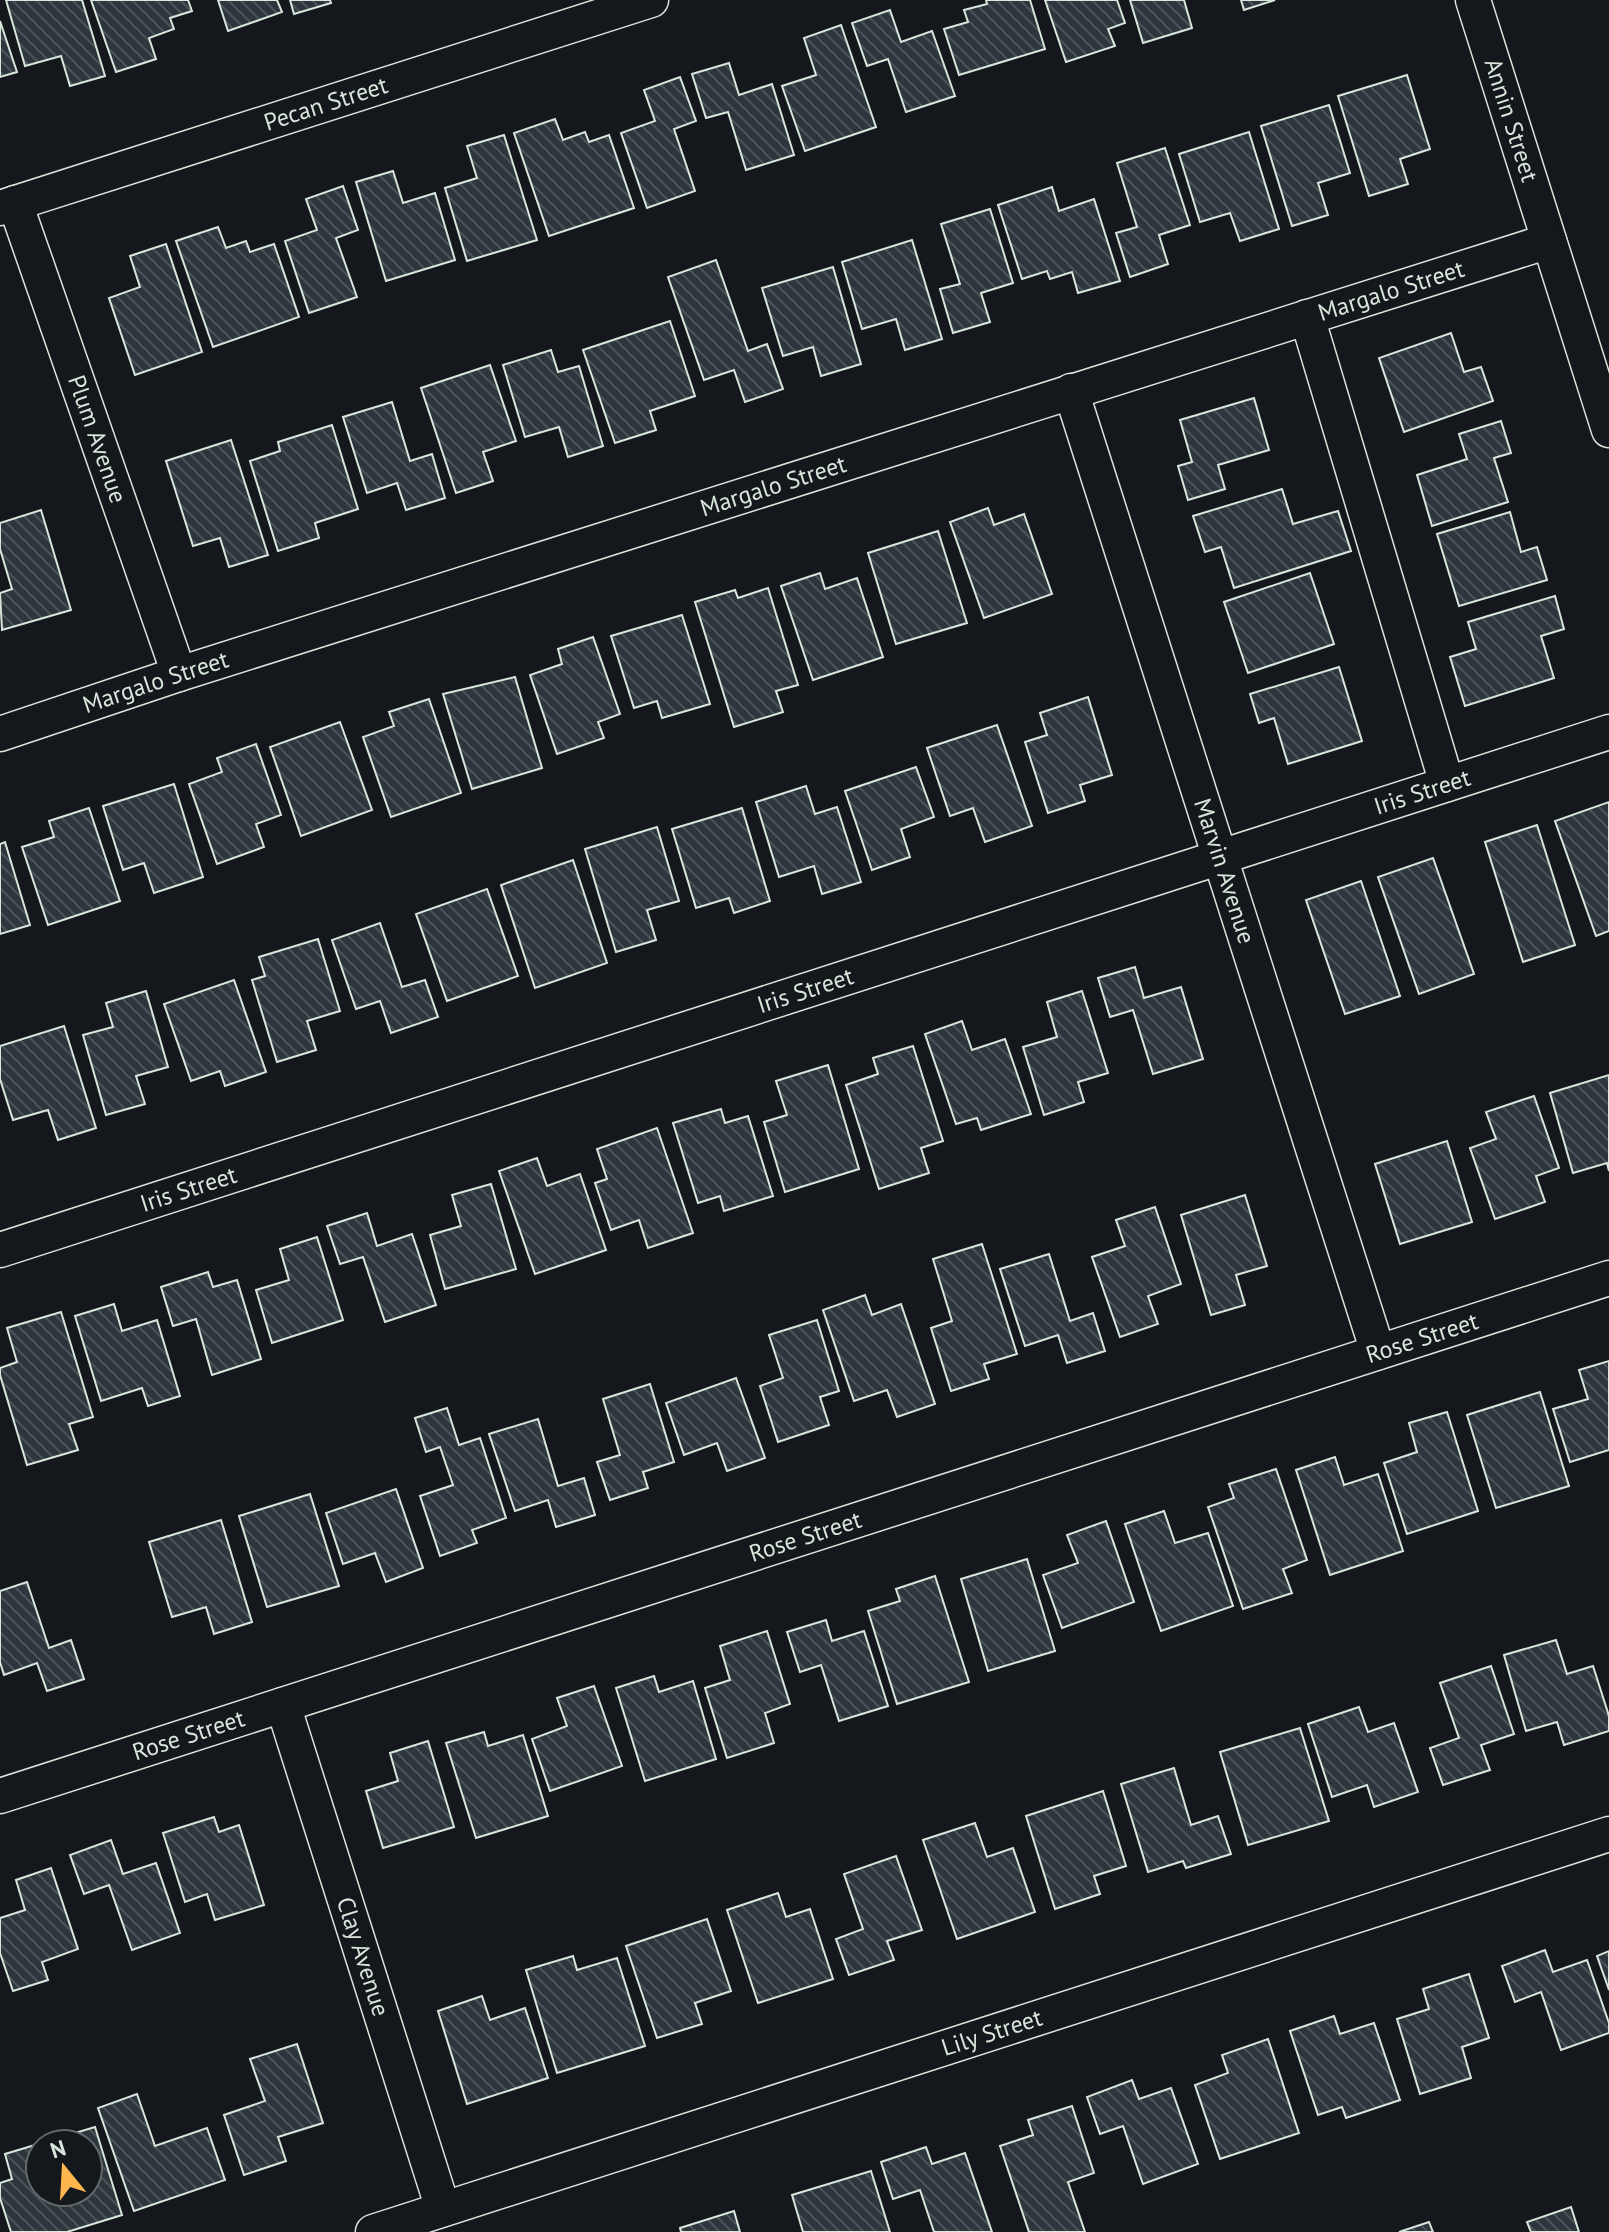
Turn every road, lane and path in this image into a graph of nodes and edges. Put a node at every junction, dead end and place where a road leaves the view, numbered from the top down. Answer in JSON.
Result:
{"nodes":[{"id":1,"x":651,"y":0,"type":"edge"},
{"id":2,"x":1473,"y":0,"type":"edge"},
{"id":3,"x":8,"y":206,"type":"edge"},
{"id":4,"x":1549,"y":241,"type":"junction"},
{"id":5,"x":1307,"y":317,"type":"junction"},
{"id":6,"x":1071,"y":391,"type":"junction"},
{"id":7,"x":1609,"y":430,"type":"edge"},
{"id":8,"x":179,"y":674,"type":"junction"},
{"id":9,"x":1609,"y":732,"type":"edge"},
{"id":10,"x":0,"y":734,"type":"edge"},
{"id":11,"x":1447,"y":784,"type":"junction"},
{"id":12,"x":1220,"y":857,"type":"junction"},
{"id":13,"x":0,"y":1250,"type":"edge"},
{"id":14,"x":1609,"y":1278,"type":"edge"},
{"id":15,"x":1378,"y":1352,"type":"junction"},
{"id":16,"x":283,"y":1705,"type":"junction"},
{"id":17,"x":0,"y":1796,"type":"edge"},
{"id":18,"x":1609,"y":1834,"type":"edge"},
{"id":19,"x":443,"y":2209,"type":"junction"},
{"id":20,"x":373,"y":2232,"type":"edge"}],
"edges":[{"from":1,"to":3,"type":"street","name":"Pecan Street"},
{"from":2,"to":4,"type":"street","name":"Annin Street"},
{"from":3,"to":8,"type":"street","name":"Plum Avenue"},
{"from":4,"to":5,"type":"street","name":"Margalo Street"},
{"from":4,"to":7,"type":"street","name":"Annin Street"},
{"from":5,"to":6,"type":"street","name":"Margalo Street"},
{"from":5,"to":11,"type":"street"},
{"from":6,"to":8,"type":"street","name":"Margalo Street"},
{"from":6,"to":12,"type":"street","name":"Marvin Avenue"},
{"from":8,"to":10,"type":"street","name":"Margalo Street"},
{"from":9,"to":11,"type":"street","name":"Iris Street"},
{"from":11,"to":12,"type":"street","name":"Iris Street"},
{"from":12,"to":13,"type":"street","name":"Iris Street"},
{"from":12,"to":15,"type":"street","name":"Marvin Avenue"},
{"from":14,"to":15,"type":"street","name":"Rose Street"},
{"from":15,"to":16,"type":"street","name":"Rose Street"},
{"from":16,"to":17,"type":"street","name":"Rose Street"},
{"from":16,"to":19,"type":"street","name":"Clay Avenue"},
{"from":18,"to":19,"type":"street","name":"Lily Street"},
{"from":19,"to":20,"type":"street","name":"Lily Street"}]}
